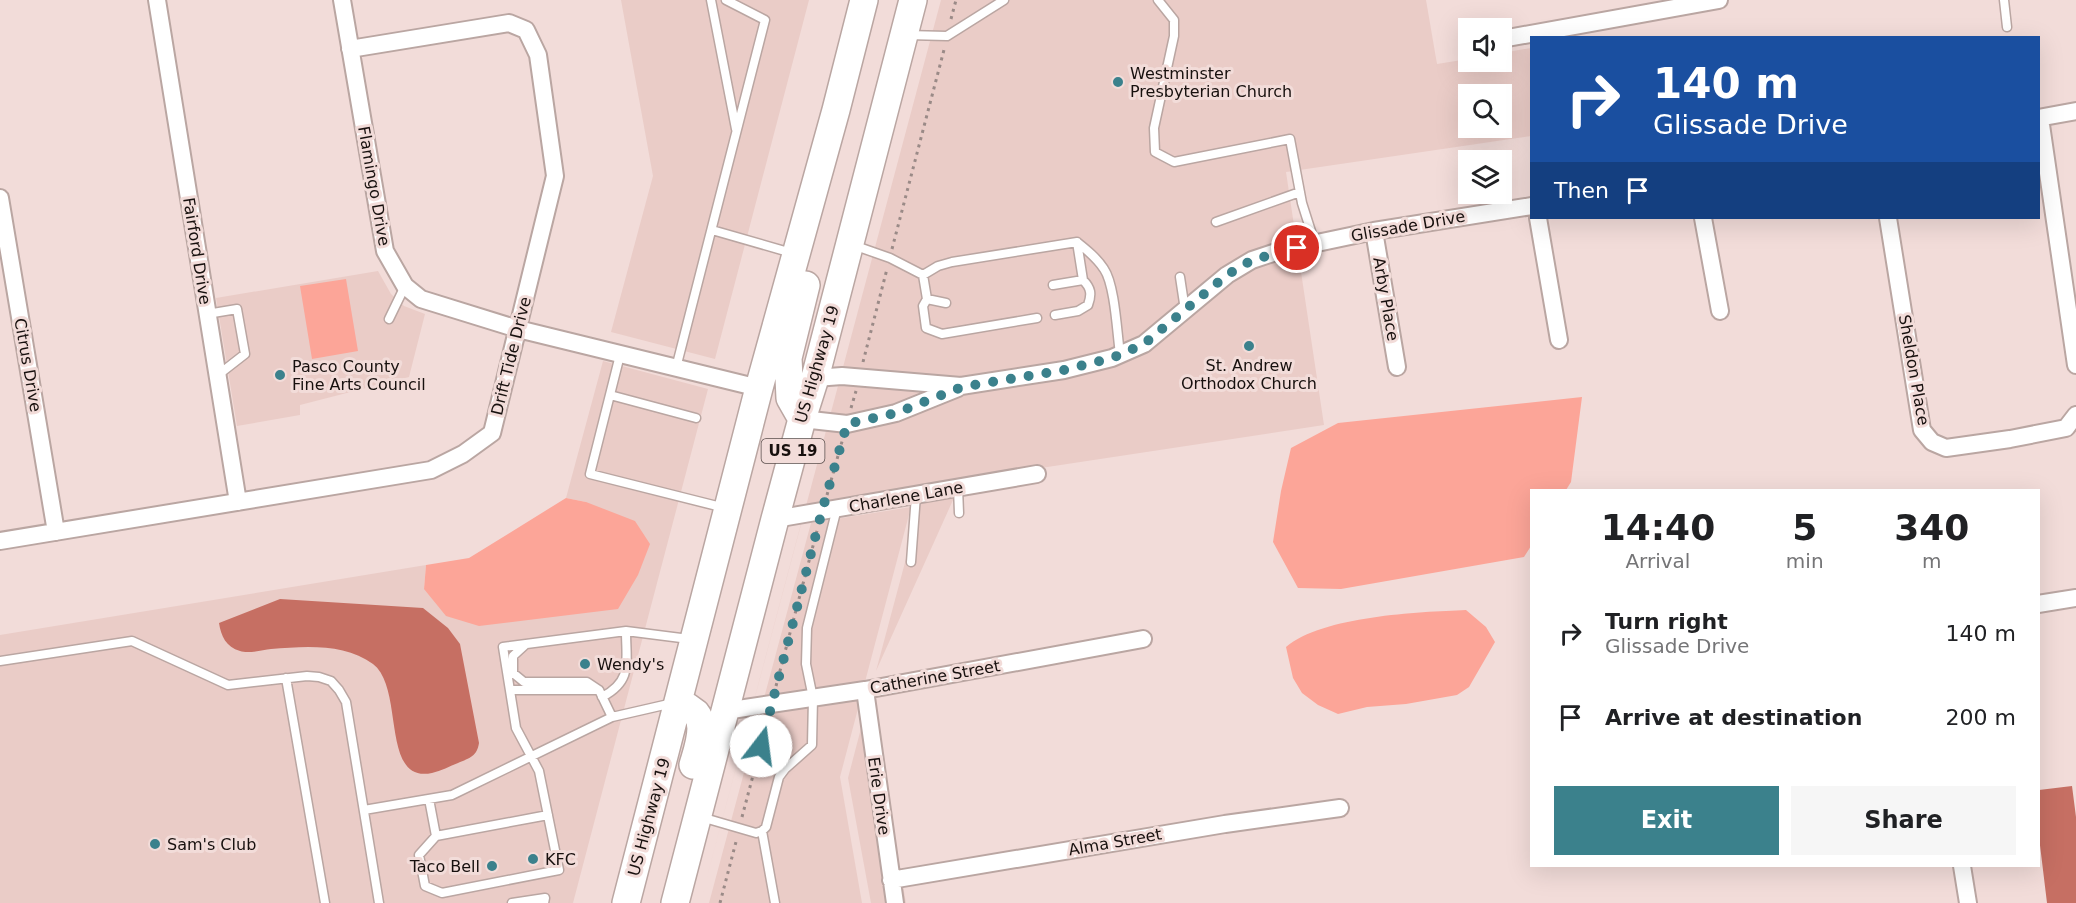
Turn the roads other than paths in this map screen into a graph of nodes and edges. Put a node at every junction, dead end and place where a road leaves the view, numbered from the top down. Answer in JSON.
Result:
{"nodes":[{"id":1,"x":157,"y":0,"type":"edge"},
{"id":2,"x":342,"y":0,"type":"edge"},
{"id":3,"x":711,"y":0,"type":"edge"},
{"id":4,"x":726,"y":0,"type":"edge"},
{"id":5,"x":864,"y":0,"type":"edge"},
{"id":6,"x":914,"y":0,"type":"edge"},
{"id":7,"x":1004,"y":0,"type":"edge"},
{"id":8,"x":1158,"y":0,"type":"edge"},
{"id":9,"x":1719,"y":0,"type":"edge"},
{"id":10,"x":2004,"y":0,"type":"edge"},
{"id":11,"x":2007,"y":27,"type":"dead end"},
{"id":12,"x":903,"y":35,"type":"junction"},
{"id":13,"x":1512,"y":37,"type":"edge"},
{"id":14,"x":350,"y":49,"type":"junction"},
{"id":15,"x":836,"y":110,"type":"junction"},
{"id":16,"x":2076,"y":111,"type":"edge"},
{"id":17,"x":2040,"y":118,"type":"edge"},
{"id":18,"x":2040,"y":125,"type":"edge"},
{"id":19,"x":736,"y":132,"type":"junction"},
{"id":20,"x":1300,"y":192,"type":"junction"},
{"id":21,"x":0,"y":198,"type":"edge"},
{"id":22,"x":1530,"y":206,"type":"edge"},
{"id":23,"x":1538,"y":219,"type":"edge"},
{"id":24,"x":1703,"y":219,"type":"edge"},
{"id":25,"x":1888,"y":219,"type":"edge"},
{"id":26,"x":1216,"y":222,"type":"dead end"},
{"id":27,"x":712,"y":230,"type":"junction"},
{"id":28,"x":1374,"y":231,"type":"junction"},
{"id":29,"x":1077,"y":242,"type":"junction"},
{"id":30,"x":850,"y":244,"type":"junction"},
{"id":31,"x":1315,"y":244,"type":"junction"},
{"id":32,"x":796,"y":254,"type":"junction"},
{"id":33,"x":923,"y":275,"type":"junction"},
{"id":34,"x":1180,"y":277,"type":"dead end"},
{"id":35,"x":1083,"y":280,"type":"junction"},
{"id":36,"x":1053,"y":285,"type":"dead end"},
{"id":37,"x":405,"y":286,"type":"junction"},
{"id":38,"x":927,"y":299,"type":"junction"},
{"id":39,"x":946,"y":303,"type":"dead end"},
{"id":40,"x":1185,"y":310,"type":"junction"},
{"id":41,"x":1720,"y":311,"type":"dead end"},
{"id":42,"x":207,"y":314,"type":"junction"},
{"id":43,"x":1055,"y":315,"type":"dead end"},
{"id":44,"x":1038,"y":318,"type":"dead end"},
{"id":45,"x":389,"y":319,"type":"dead end"},
{"id":46,"x":518,"y":328,"type":"junction"},
{"id":47,"x":1559,"y":340,"type":"dead end"},
{"id":48,"x":1120,"y":354,"type":"junction"},
{"id":49,"x":620,"y":355,"type":"junction"},
{"id":50,"x":2076,"y":365,"type":"edge"},
{"id":51,"x":1397,"y":367,"type":"dead end"},
{"id":52,"x":676,"y":369,"type":"junction"},
{"id":53,"x":217,"y":375,"type":"junction"},
{"id":54,"x":815,"y":378,"type":"junction"},
{"id":55,"x":962,"y":387,"type":"junction"},
{"id":56,"x":759,"y":388,"type":"junction"},
{"id":57,"x":610,"y":395,"type":"junction"},
{"id":58,"x":2076,"y":415,"type":"edge"},
{"id":59,"x":696,"y":418,"type":"dead end"},
{"id":60,"x":802,"y":419,"type":"junction"},
{"id":61,"x":1037,"y":474,"type":"dead end"},
{"id":62,"x":958,"y":488,"type":"junction"},
{"id":63,"x":916,"y":495,"type":"junction"},
{"id":64,"x":237,"y":502,"type":"junction"},
{"id":65,"x":729,"y":508,"type":"junction"},
{"id":66,"x":830,"y":510,"type":"junction"},
{"id":67,"x":959,"y":513,"type":"dead end"},
{"id":68,"x":775,"y":519,"type":"junction"},
{"id":69,"x":56,"y":532,"type":"junction"},
{"id":70,"x":0,"y":541,"type":"edge"},
{"id":71,"x":911,"y":562,"type":"dead end"},
{"id":72,"x":2076,"y":598,"type":"edge"},
{"id":73,"x":2040,"y":604,"type":"edge"},
{"id":74,"x":627,"y":631,"type":"junction"},
{"id":75,"x":1143,"y":639,"type":"dead end"},
{"id":76,"x":696,"y":640,"type":"junction"},
{"id":77,"x":526,"y":645,"type":"junction"},
{"id":78,"x":0,"y":661,"type":"edge"},
{"id":79,"x":286,"y":678,"type":"junction"},
{"id":80,"x":510,"y":690,"type":"junction"},
{"id":81,"x":865,"y":690,"type":"junction"},
{"id":82,"x":601,"y":694,"type":"junction"},
{"id":83,"x":813,"y":698,"type":"junction"},
{"id":84,"x":680,"y":702,"type":"junction"},
{"id":85,"x":725,"y":711,"type":"junction"},
{"id":86,"x":612,"y":717,"type":"junction"},
{"id":87,"x":531,"y":756,"type":"junction"},
{"id":88,"x":429,"y":799,"type":"junction"},
{"id":89,"x":1340,"y":808,"type":"dead end"},
{"id":90,"x":364,"y":810,"type":"junction"},
{"id":91,"x":548,"y":815,"type":"junction"},
{"id":92,"x":698,"y":816,"type":"junction"},
{"id":93,"x":762,"y":831,"type":"junction"},
{"id":94,"x":436,"y":836,"type":"junction"},
{"id":95,"x":1962,"y":867,"type":"edge"},
{"id":96,"x":891,"y":880,"type":"junction"},
{"id":97,"x":324,"y":903,"type":"edge"},
{"id":98,"x":379,"y":903,"type":"edge"},
{"id":99,"x":512,"y":903,"type":"edge"},
{"id":100,"x":544,"y":903,"type":"edge"},
{"id":101,"x":626,"y":903,"type":"edge"},
{"id":102,"x":658,"y":903,"type":"edge"},
{"id":103,"x":675,"y":903,"type":"edge"},
{"id":104,"x":775,"y":903,"type":"edge"},
{"id":105,"x":895,"y":903,"type":"edge"},
{"id":106,"x":1968,"y":903,"type":"edge"}],
"edges":[{"from":1,"to":42,"type":"street","name":"Fairford Drive"},
{"from":2,"to":14,"type":"street","name":"Flamingo Drive"},
{"from":3,"to":19,"type":"lane"},
{"from":4,"to":19,"type":"lane"},
{"from":5,"to":15,"type":"highway","name":"US Highway 19","number":"US 19"},
{"from":6,"to":12,"type":"highway","name":"US Highway 19","number":"US 19"},
{"from":7,"to":12,"type":"lane"},
{"from":8,"to":20,"type":"lane"},
{"from":9,"to":13,"type":"street"},
{"from":10,"to":11,"type":"lane"},
{"from":12,"to":30,"type":"highway","name":"US Highway 19","number":"US 19"},
{"from":14,"to":37,"type":"street","name":"Flamingo Drive"},
{"from":14,"to":46,"type":"street","name":"Drift Tide Drive"},
{"from":15,"to":32,"type":"highway","name":"US Highway 19","number":"US 19"},
{"from":15,"to":60,"type":"highway"},
{"from":16,"to":17,"type":"street"},
{"from":18,"to":50,"type":"street"},
{"from":19,"to":27,"type":"lane"},
{"from":20,"to":26,"type":"lane"},
{"from":20,"to":31,"type":"lane"},
{"from":21,"to":69,"type":"street","name":"Citrus Drive"},
{"from":22,"to":28,"type":"street","name":"Glissade Drive"},
{"from":23,"to":47,"type":"street"},
{"from":24,"to":41,"type":"street"},
{"from":25,"to":58,"type":"street","name":"Sheldon Place"},
{"from":27,"to":32,"type":"lane"},
{"from":27,"to":52,"type":"lane"},
{"from":28,"to":31,"type":"street","name":"Glissade Drive"},
{"from":28,"to":51,"type":"street","name":"Arby Place"},
{"from":29,"to":33,"type":"lane"},
{"from":29,"to":35,"type":"lane"},
{"from":29,"to":48,"type":"lane"},
{"from":30,"to":33,"type":"lane"},
{"from":30,"to":54,"type":"highway","name":"US Highway 19","number":"US 19"},
{"from":31,"to":40,"type":"street","name":"Glissade Drive"},
{"from":32,"to":56,"type":"highway","name":"US Highway 19","number":"US 19"},
{"from":33,"to":38,"type":"lane"},
{"from":34,"to":40,"type":"lane"},
{"from":35,"to":36,"type":"lane"},
{"from":35,"to":43,"type":"lane"},
{"from":37,"to":45,"type":"lane"},
{"from":37,"to":46,"type":"street","name":"Flamingo Drive"},
{"from":38,"to":39,"type":"lane"},
{"from":38,"to":44,"type":"lane"},
{"from":40,"to":48,"type":"street","name":"Glissade Drive"},
{"from":42,"to":53,"type":"street","name":"Fairford Drive"},
{"from":42,"to":53,"type":"lane"},
{"from":46,"to":49,"type":"street","name":"Flamingo Drive"},
{"from":46,"to":64,"type":"street","name":"Drift Tide Drive"},
{"from":48,"to":55,"type":"street","name":"Glissade Drive"},
{"from":49,"to":52,"type":"street","name":"Flamingo Drive"},
{"from":49,"to":57,"type":"lane"},
{"from":52,"to":56,"type":"street","name":"Flamingo Drive"},
{"from":53,"to":64,"type":"street","name":"Fairford Drive"},
{"from":54,"to":55,"type":"street","name":"Glissade Drive"},
{"from":54,"to":60,"type":"highway","name":"US Highway 19","number":"US 19"},
{"from":55,"to":60,"type":"street","name":"Glissade Drive"},
{"from":56,"to":65,"type":"highway","name":"US Highway 19","number":"US 19"},
{"from":57,"to":59,"type":"lane"},
{"from":57,"to":65,"type":"lane"},
{"from":60,"to":68,"type":"highway","name":"US Highway 19","number":"US 19"},
{"from":61,"to":62,"type":"street","name":"Charlene Lane"},
{"from":62,"to":63,"type":"street","name":"Charlene Lane"},
{"from":62,"to":67,"type":"lane"},
{"from":63,"to":66,"type":"street","name":"Charlene Lane"},
{"from":63,"to":71,"type":"lane"},
{"from":64,"to":69,"type":"street","name":"Drift Tide Drive"},
{"from":65,"to":76,"type":"highway","name":"US Highway 19","number":"US 19"},
{"from":66,"to":68,"type":"street","name":"Charlene Lane"},
{"from":66,"to":83,"type":"lane"},
{"from":68,"to":85,"type":"highway","name":"US Highway 19","number":"US 19"},
{"from":69,"to":70,"type":"street","name":"Drift Tide Drive"},
{"from":72,"to":73,"type":"street"},
{"from":74,"to":76,"type":"lane"},
{"from":74,"to":77,"type":"lane"},
{"from":74,"to":82,"type":"lane"},
{"from":75,"to":81,"type":"street","name":"Catherine Street"},
{"from":76,"to":84,"type":"highway","name":"US Highway 19","number":"US 19"},
{"from":77,"to":80,"type":"lane"},
{"from":77,"to":82,"type":"lane"},
{"from":78,"to":79,"type":"lane"},
{"from":79,"to":90,"type":"lane"},
{"from":79,"to":97,"type":"lane"},
{"from":80,"to":82,"type":"lane"},
{"from":80,"to":87,"type":"lane"},
{"from":81,"to":83,"type":"street","name":"Catherine Street"},
{"from":81,"to":96,"type":"street","name":"Erie Drive"},
{"from":82,"to":86,"type":"lane"},
{"from":83,"to":85,"type":"street","name":"Catherine Street"},
{"from":83,"to":93,"type":"lane"},
{"from":84,"to":86,"type":"lane"},
{"from":84,"to":101,"type":"highway","name":"US Highway 19","number":"US 19"},
{"from":84,"to":102,"type":"highway"},
{"from":85,"to":92,"type":"highway","name":"US Highway 19","number":"US 19"},
{"from":86,"to":87,"type":"lane"},
{"from":87,"to":88,"type":"lane"},
{"from":87,"to":91,"type":"lane"},
{"from":88,"to":90,"type":"lane"},
{"from":88,"to":94,"type":"lane"},
{"from":89,"to":96,"type":"street","name":"Alma Street"},
{"from":90,"to":98,"type":"lane"},
{"from":91,"to":94,"type":"lane"},
{"from":91,"to":94,"type":"lane"},
{"from":92,"to":93,"type":"lane"},
{"from":92,"to":103,"type":"highway","name":"US Highway 19","number":"US 19"},
{"from":93,"to":104,"type":"lane"},
{"from":95,"to":106,"type":"street"},
{"from":96,"to":105,"type":"street","name":"Erie Drive"},
{"from":99,"to":100,"type":"lane"}]}
